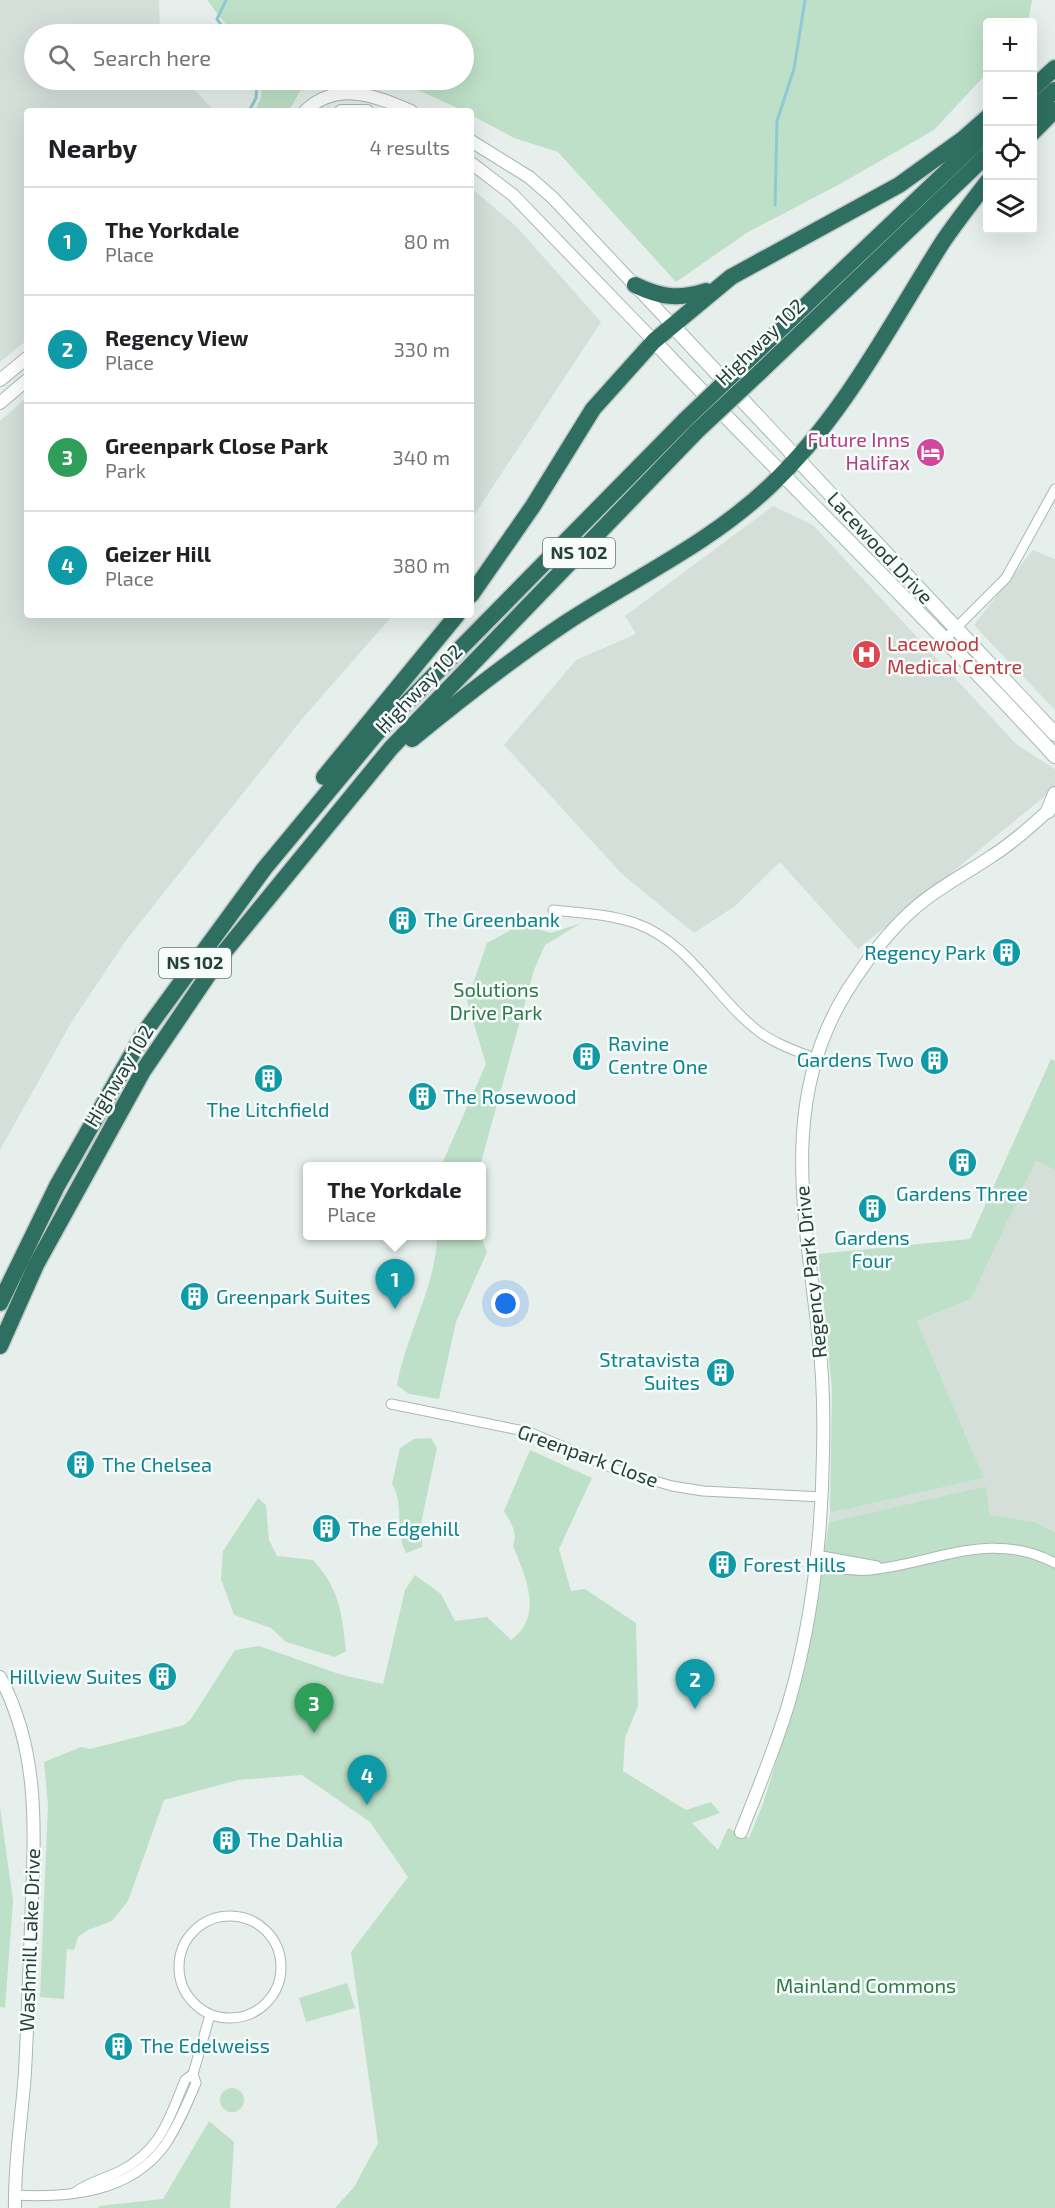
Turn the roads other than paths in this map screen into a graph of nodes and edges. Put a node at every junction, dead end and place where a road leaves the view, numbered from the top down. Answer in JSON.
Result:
{"nodes":[{"id":1,"x":1055,"y":57,"type":"edge"},
{"id":2,"x":1055,"y":68,"type":"edge"},
{"id":3,"x":1036,"y":72,"type":"edge"},
{"id":4,"x":1037,"y":84,"type":"edge"},
{"id":5,"x":1055,"y":90,"type":"edge"},
{"id":6,"x":1037,"y":106,"type":"edge"},
{"id":7,"x":309,"y":108,"type":"edge"},
{"id":8,"x":403,"y":108,"type":"edge"},
{"id":9,"x":1055,"y":110,"type":"edge"},
{"id":10,"x":983,"y":121,"type":"edge"},
{"id":11,"x":1037,"y":128,"type":"edge"},
{"id":12,"x":983,"y":136,"type":"edge"},
{"id":13,"x":474,"y":143,"type":"edge"},
{"id":14,"x":983,"y":158,"type":"edge"},
{"id":15,"x":474,"y":165,"type":"edge"},
{"id":16,"x":983,"y":187,"type":"edge"},
{"id":17,"x":635,"y":285,"type":"junction"},
{"id":18,"x":715,"y":288,"type":"junction"},
{"id":19,"x":672,"y":325,"type":"junction"},
{"id":20,"x":654,"y":341,"type":"junction"},
{"id":21,"x":24,"y":360,"type":"edge"},
{"id":22,"x":753,"y":367,"type":"junction"},
{"id":23,"x":0,"y":380,"type":"edge"},
{"id":24,"x":24,"y":383,"type":"edge"},
{"id":25,"x":0,"y":403,"type":"edge"},
{"id":26,"x":691,"y":425,"type":"junction"},
{"id":27,"x":797,"y":459,"type":"junction"},
{"id":28,"x":781,"y":475,"type":"junction"},
{"id":29,"x":1055,"y":489,"type":"edge"},
{"id":30,"x":474,"y":591,"type":"edge"},
{"id":31,"x":455,"y":618,"type":"edge"},
{"id":32,"x":955,"y":630,"type":"junction"},
{"id":33,"x":944,"y":640,"type":"junction"},
{"id":34,"x":1055,"y":734,"type":"edge"},
{"id":35,"x":1050,"y":751,"type":"edge"},
{"id":36,"x":1055,"y":766,"type":"edge"},
{"id":37,"x":1055,"y":794,"type":"edge"},
{"id":38,"x":1053,"y":808,"type":"edge"},
{"id":39,"x":554,"y":910,"type":"dead end"},
{"id":40,"x":221,"y":956,"type":"junction"},
{"id":41,"x":144,"y":1033,"type":"junction"},
{"id":42,"x":816,"y":1059,"type":"junction"},
{"id":43,"x":0,"y":1303,"type":"edge"},
{"id":44,"x":0,"y":1346,"type":"edge"},
{"id":45,"x":391,"y":1404,"type":"dead end"},
{"id":46,"x":822,"y":1497,"type":"junction"},
{"id":47,"x":816,"y":1560,"type":"junction"},
{"id":48,"x":1055,"y":1563,"type":"edge"},
{"id":49,"x":0,"y":1677,"type":"edge"},
{"id":50,"x":741,"y":1832,"type":"dead end"},
{"id":51,"x":210,"y":2014,"type":"junction"},
{"id":52,"x":14,"y":2202,"type":"edge"}],
"edges":[{"from":1,"to":3,"type":"highway"},
{"from":2,"to":4,"type":"highway"},
{"from":5,"to":6,"type":"highway"},
{"from":7,"to":8,"type":"street"},
{"from":9,"to":11,"type":"highway"},
{"from":10,"to":18,"type":"highway"},
{"from":12,"to":22,"type":"highway","name":"Highway 102","number":"NS 102"},
{"from":13,"to":17,"type":"street","name":"Lacewood Drive"},
{"from":14,"to":22,"type":"highway","name":"Highway 102","number":"NS 102"},
{"from":15,"to":20,"type":"street","name":"Lacewood Drive"},
{"from":16,"to":27,"type":"highway"},
{"from":17,"to":18,"type":"highway"},
{"from":17,"to":19,"type":"street","name":"Lacewood Drive"},
{"from":18,"to":19,"type":"highway"},
{"from":19,"to":20,"type":"highway"},
{"from":19,"to":27,"type":"main road","name":"Lacewood Drive"},
{"from":20,"to":28,"type":"main road","name":"Lacewood Drive"},
{"from":20,"to":30,"type":"highway"},
{"from":21,"to":23,"type":"street"},
{"from":22,"to":26,"type":"highway","name":"Highway 102","number":"NS 102","bridge":true},
{"from":24,"to":25,"type":"street"},
{"from":26,"to":40,"type":"highway","name":"Highway 102","number":"NS 102"},
{"from":26,"to":41,"type":"highway","name":"Highway 102","number":"NS 102"},
{"from":27,"to":28,"type":"highway"},
{"from":27,"to":32,"type":"main road","name":"Lacewood Drive"},
{"from":28,"to":33,"type":"main road","name":"Lacewood Drive"},
{"from":28,"to":40,"type":"highway"},
{"from":29,"to":32,"type":"street"},
{"from":31,"to":41,"type":"highway"},
{"from":32,"to":33,"type":"street"},
{"from":32,"to":34,"type":"main road","name":"Lacewood Drive"},
{"from":33,"to":35,"type":"main road","name":"Lacewood Drive"},
{"from":35,"to":36,"type":"main road","name":"Lacewood Drive"},
{"from":37,"to":38,"type":"main road"},
{"from":38,"to":42,"type":"street","name":"Regency Park Drive"},
{"from":39,"to":42,"type":"street"},
{"from":40,"to":44,"type":"highway","name":"Highway 102","number":"NS 102"},
{"from":41,"to":43,"type":"highway","name":"Highway 102","number":"NS 102"},
{"from":42,"to":46,"type":"street","name":"Regency Park Drive"},
{"from":45,"to":46,"type":"street","name":"Greenpark Close"},
{"from":46,"to":47,"type":"street","name":"Regency Park Drive"},
{"from":47,"to":48,"type":"street"},
{"from":47,"to":50,"type":"street","name":"Regency Park Drive"},
{"from":49,"to":52,"type":"street","name":"Washmill Lake Drive"},
{"from":51,"to":51,"type":"street"},
{"from":51,"to":52,"type":"street"}]}
